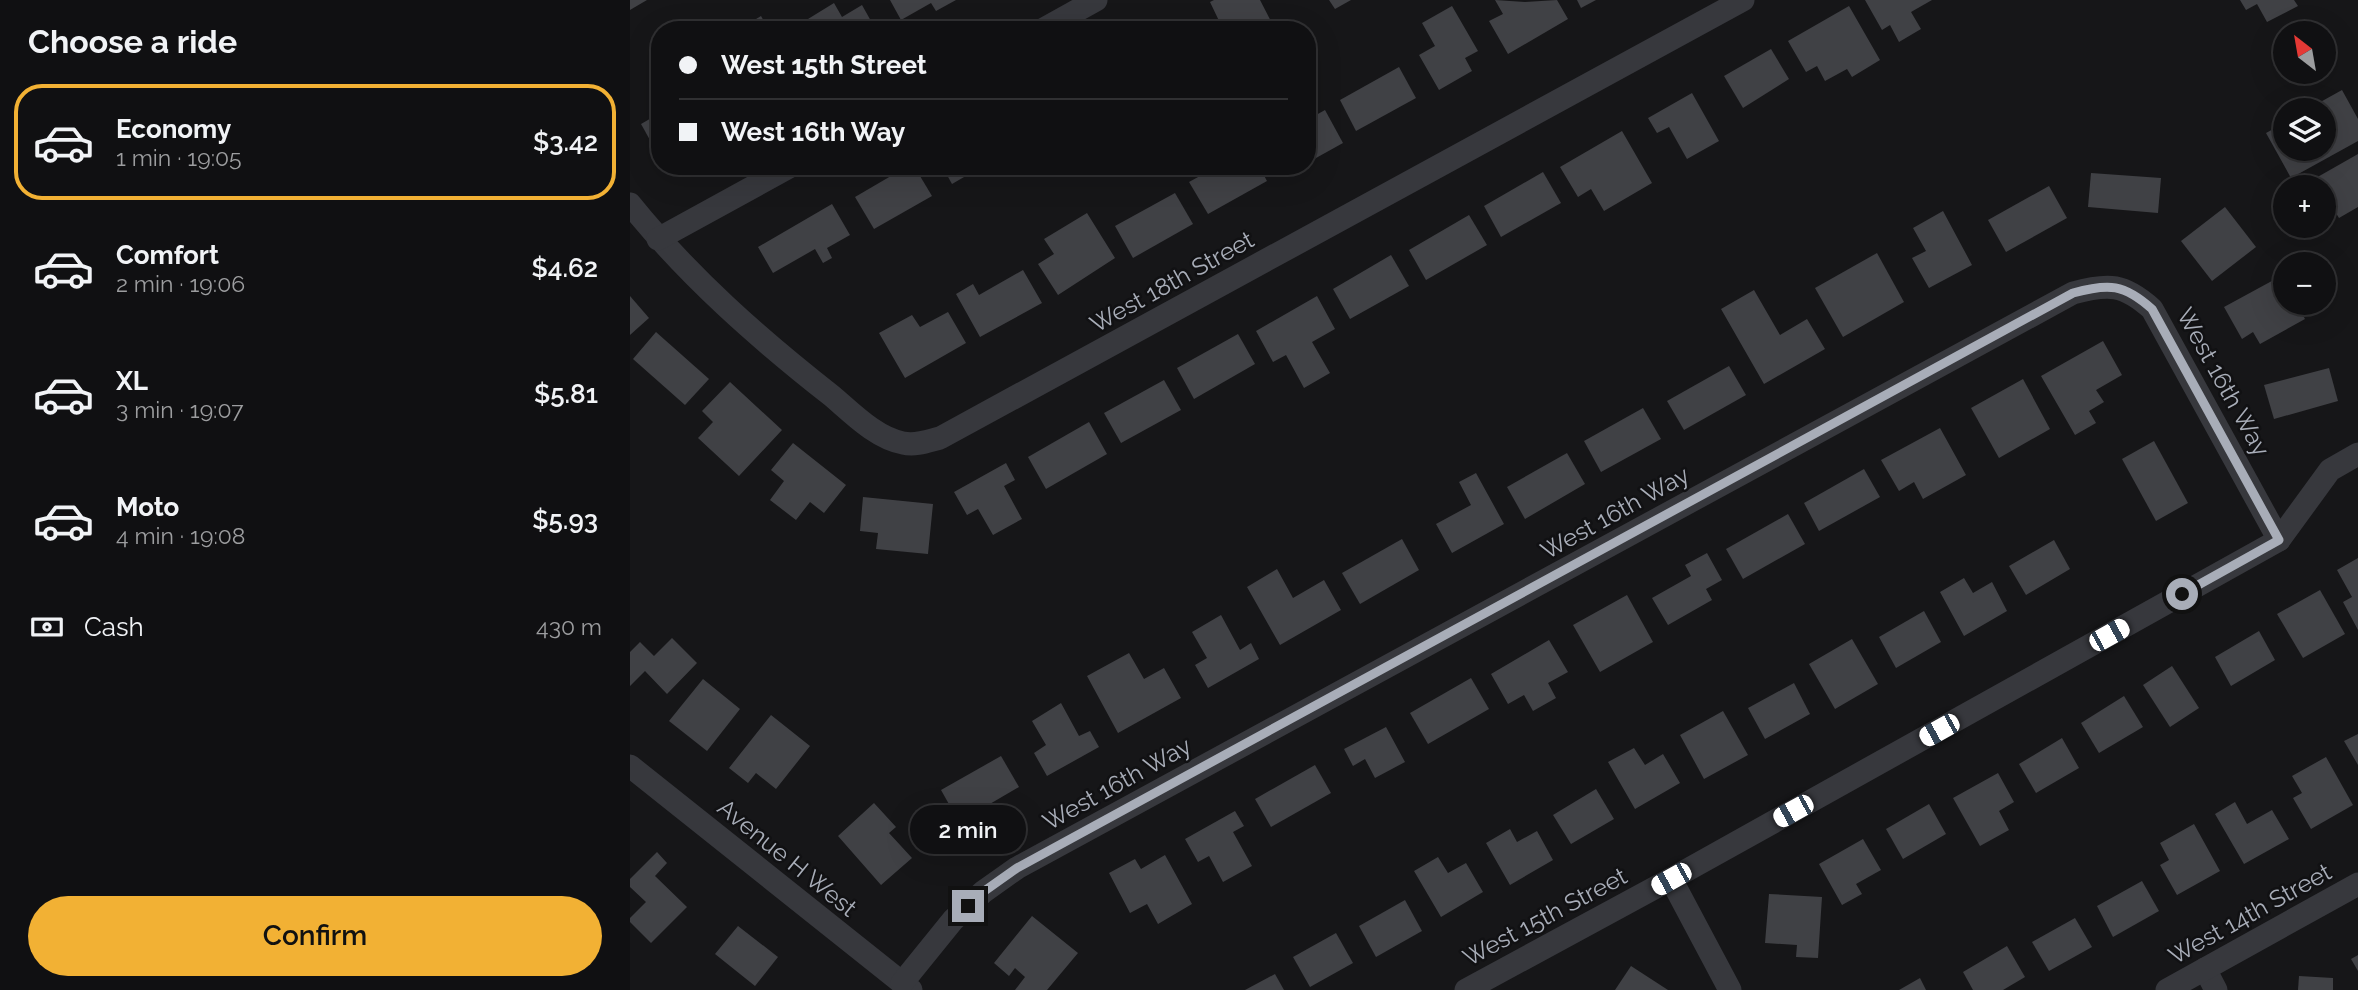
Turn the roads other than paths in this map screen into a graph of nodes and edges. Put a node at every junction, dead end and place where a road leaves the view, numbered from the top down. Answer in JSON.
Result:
{"nodes":[{"id":1,"x":1096,"y":0,"type":"edge"},
{"id":2,"x":1743,"y":0,"type":"edge"},
{"id":3,"x":1058,"y":21,"type":"edge"},
{"id":4,"x":775,"y":175,"type":"edge"},
{"id":5,"x":630,"y":204,"type":"edge"},
{"id":6,"x":658,"y":239,"type":"junction"},
{"id":7,"x":2358,"y":454,"type":"edge"},
{"id":8,"x":2279,"y":540,"type":"junction"},
{"id":9,"x":630,"y":766,"type":"edge"},
{"id":10,"x":1671,"y":879,"type":"junction"},
{"id":11,"x":2358,"y":884,"type":"edge"},
{"id":12,"x":2205,"y":969,"type":"junction"},
{"id":13,"x":906,"y":986,"type":"edge"},
{"id":14,"x":1466,"y":990,"type":"edge"},
{"id":15,"x":1730,"y":990,"type":"edge"},
{"id":16,"x":2167,"y":990,"type":"edge"},
{"id":17,"x":2216,"y":990,"type":"edge"}],
"edges":[{"from":1,"to":3,"type":"street"},
{"from":2,"to":6,"type":"street","name":"West 18th Street"},
{"from":4,"to":6,"type":"street"},
{"from":5,"to":6,"type":"street","name":"West 18th Street"},
{"from":7,"to":8,"type":"street","name":"West 15th Street"},
{"from":8,"to":10,"type":"street","name":"West 15th Street"},
{"from":8,"to":13,"type":"street","name":"West 16th Way"},
{"from":9,"to":13,"type":"street","name":"Avenue H West"},
{"from":10,"to":14,"type":"street","name":"West 15th Street"},
{"from":10,"to":15,"type":"street"},
{"from":11,"to":12,"type":"street","name":"West 14th Street"},
{"from":12,"to":16,"type":"street","name":"West 14th Street"},
{"from":12,"to":17,"type":"street"}]}
